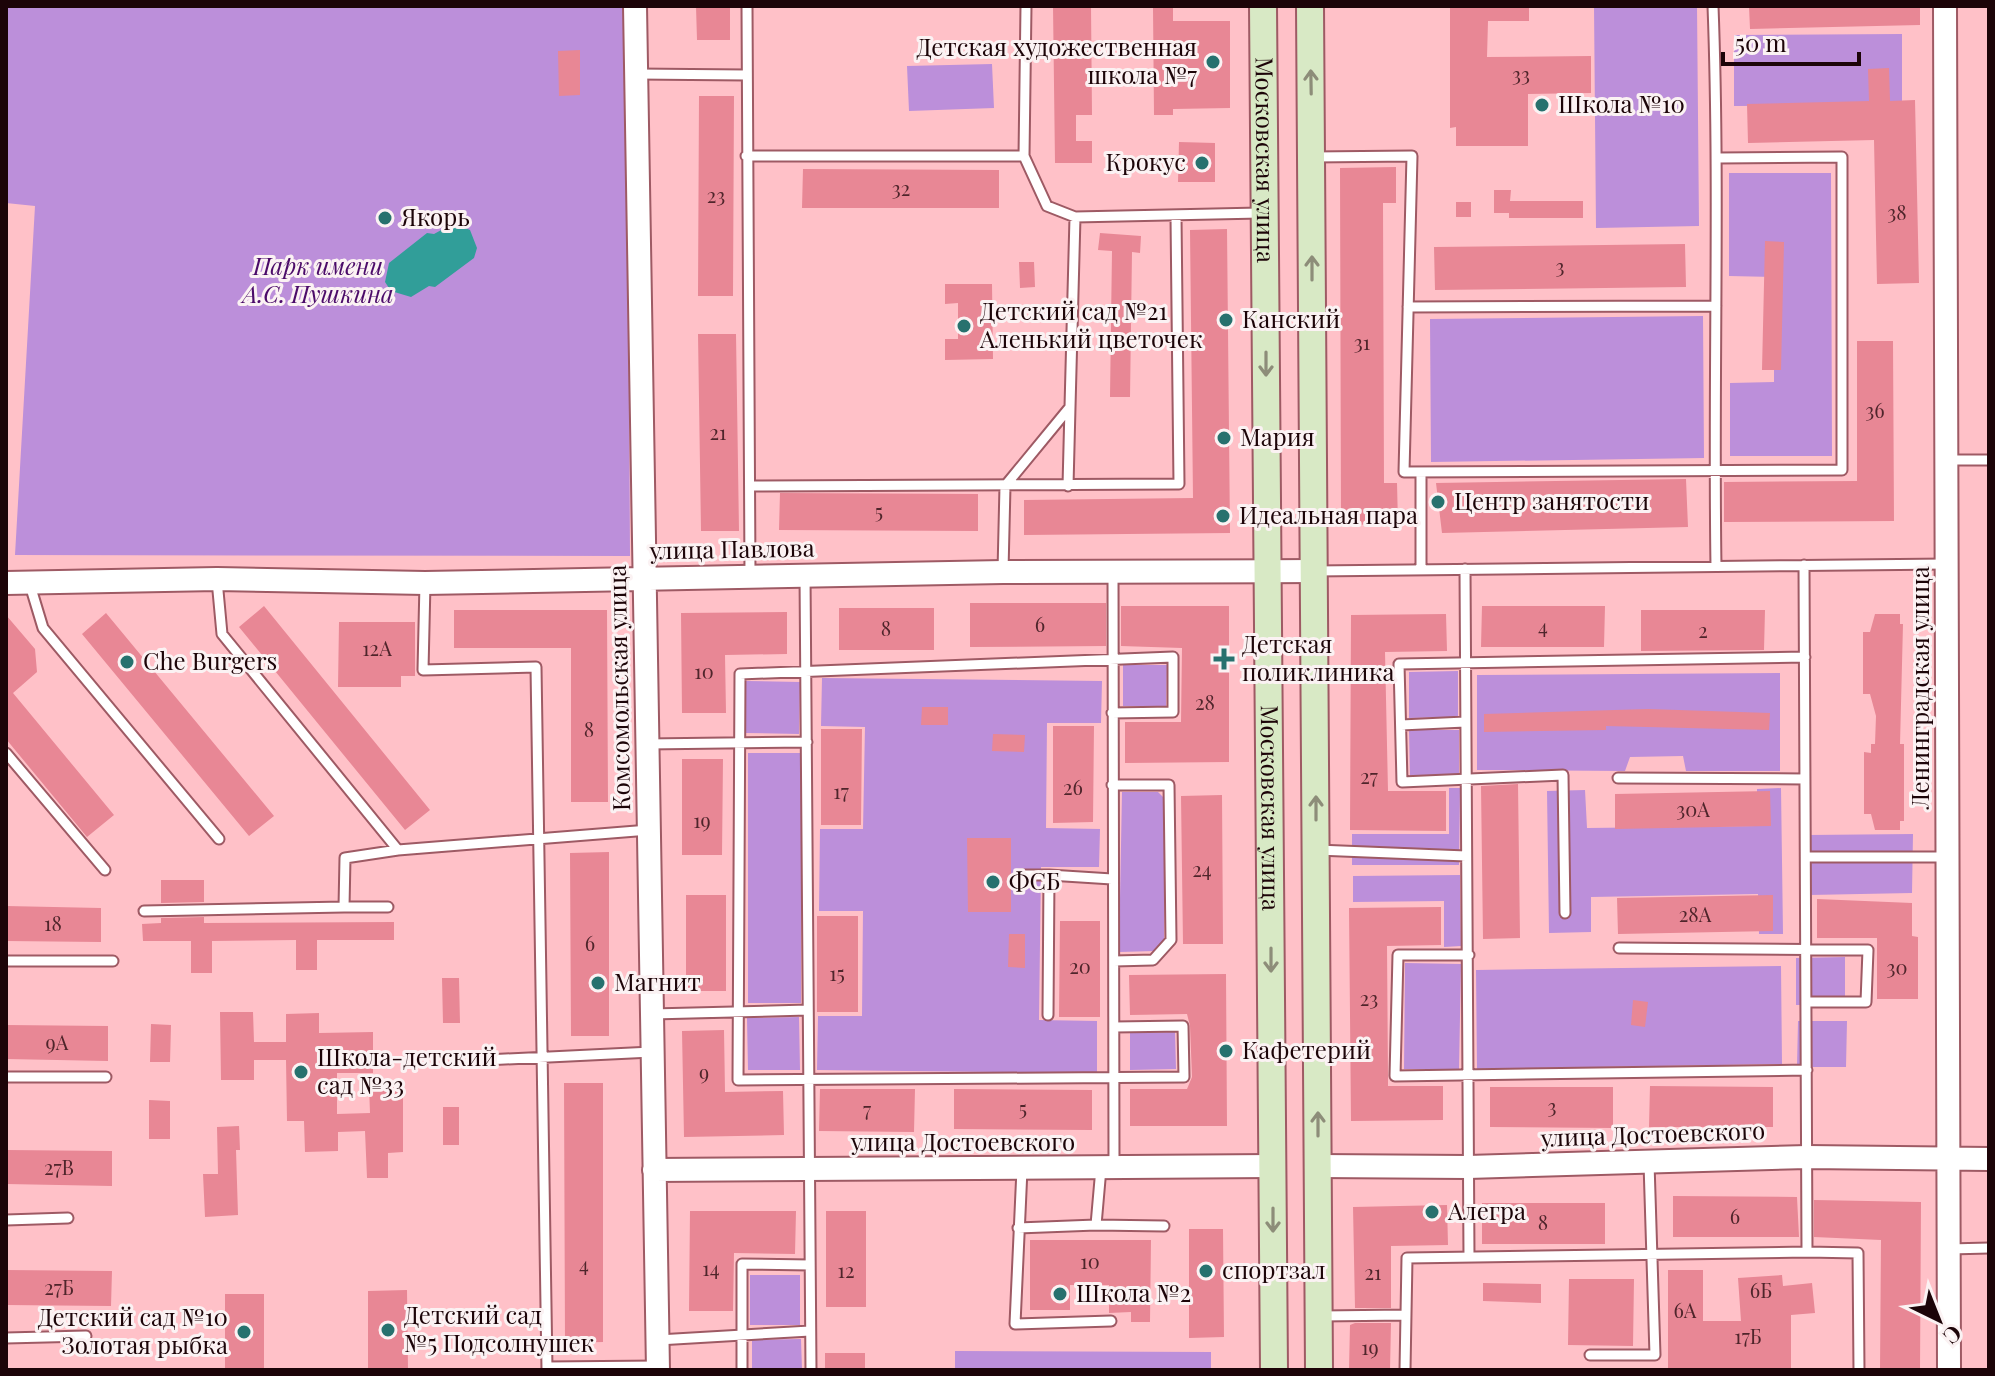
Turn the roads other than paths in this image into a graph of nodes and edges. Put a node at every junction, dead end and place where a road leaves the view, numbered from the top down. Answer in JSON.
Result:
{"nodes":[{"id":1,"x":635,"y":6,"type":"edge"},
{"id":2,"x":747,"y":6,"type":"edge"},
{"id":3,"x":1026,"y":6,"type":"edge"},
{"id":4,"x":1263,"y":6,"type":"edge"},
{"id":5,"x":1310,"y":6,"type":"edge"},
{"id":6,"x":1713,"y":6,"type":"edge"},
{"id":7,"x":1945,"y":6,"type":"edge"},
{"id":8,"x":636,"y":74,"type":"junction"},
{"id":9,"x":746,"y":75,"type":"junction"},
{"id":10,"x":746,"y":156,"type":"junction"},
{"id":11,"x":1024,"y":156,"type":"junction"},
{"id":12,"x":1312,"y":158,"type":"junction"},
{"id":13,"x":1719,"y":158,"type":"junction"},
{"id":14,"x":1264,"y":213,"type":"junction"},
{"id":15,"x":1075,"y":217,"type":"junction"},
{"id":16,"x":1176,"y":217,"type":"junction"},
{"id":17,"x":1716,"y":306,"type":"junction"},
{"id":18,"x":1408,"y":307,"type":"junction"},
{"id":19,"x":1070,"y":407,"type":"junction"},
{"id":20,"x":1947,"y":460,"type":"junction"},
{"id":21,"x":1989,"y":460,"type":"edge"},
{"id":22,"x":1713,"y":470,"type":"junction"},
{"id":23,"x":1421,"y":472,"type":"junction"},
{"id":24,"x":752,"y":486,"type":"junction"},
{"id":25,"x":1005,"y":486,"type":"junction"},
{"id":26,"x":1068,"y":486,"type":"junction"},
{"id":27,"x":1947,"y":564,"type":"junction"},
{"id":28,"x":1804,"y":565,"type":"junction"},
{"id":29,"x":1716,"y":566,"type":"dead end"},
{"id":30,"x":1421,"y":569,"type":"dead end"},
{"id":31,"x":1465,"y":569,"type":"junction"},
{"id":32,"x":1314,"y":571,"type":"junction"},
{"id":33,"x":1003,"y":572,"type":"junction"},
{"id":34,"x":1267,"y":572,"type":"junction"},
{"id":35,"x":1113,"y":573,"type":"junction"},
{"id":36,"x":805,"y":575,"type":"junction"},
{"id":37,"x":750,"y":576,"type":"junction"},
{"id":38,"x":644,"y":578,"type":"junction"},
{"id":39,"x":217,"y":579,"type":"junction"},
{"id":40,"x":6,"y":583,"type":"edge"},
{"id":41,"x":425,"y":583,"type":"junction"},
{"id":42,"x":30,"y":585,"type":"junction"},
{"id":43,"x":1805,"y":657,"type":"junction"},
{"id":44,"x":1112,"y":660,"type":"junction"},
{"id":45,"x":1464,"y":662,"type":"junction"},
{"id":46,"x":808,"y":672,"type":"junction"},
{"id":47,"x":1112,"y":713,"type":"junction"},
{"id":48,"x":1465,"y":722,"type":"junction"},
{"id":49,"x":1401,"y":725,"type":"junction"},
{"id":50,"x":807,"y":742,"type":"junction"},
{"id":51,"x":647,"y":744,"type":"junction"},
{"id":52,"x":740,"y":744,"type":"junction"},
{"id":53,"x":6,"y":753,"type":"edge"},
{"id":54,"x":1618,"y":778,"type":"dead end"},
{"id":55,"x":1805,"y":779,"type":"junction"},
{"id":56,"x":1465,"y":780,"type":"junction"},
{"id":57,"x":1112,"y":785,"type":"junction"},
{"id":58,"x":649,"y":830,"type":"junction"},
{"id":59,"x":219,"y":839,"type":"dead end"},
{"id":60,"x":539,"y":840,"type":"junction"},
{"id":61,"x":398,"y":850,"type":"junction"},
{"id":62,"x":1316,"y":850,"type":"junction"},
{"id":63,"x":1466,"y":856,"type":"junction"},
{"id":64,"x":1806,"y":857,"type":"junction"},
{"id":65,"x":1948,"y":857,"type":"junction"},
{"id":66,"x":105,"y":870,"type":"dead end"},
{"id":67,"x":1020,"y":875,"type":"dead end"},
{"id":68,"x":1049,"y":875,"type":"junction"},
{"id":69,"x":1112,"y":879,"type":"junction"},
{"id":70,"x":344,"y":907,"type":"junction"},
{"id":71,"x":388,"y":907,"type":"dead end"},
{"id":72,"x":144,"y":911,"type":"dead end"},
{"id":73,"x":1565,"y":913,"type":"dead end"},
{"id":74,"x":1619,"y":948,"type":"dead end"},
{"id":75,"x":1806,"y":948,"type":"junction"},
{"id":76,"x":1469,"y":955,"type":"junction"},
{"id":77,"x":6,"y":961,"type":"edge"},
{"id":78,"x":113,"y":961,"type":"dead end"},
{"id":79,"x":1114,"y":961,"type":"junction"},
{"id":80,"x":1807,"y":1002,"type":"junction"},
{"id":81,"x":808,"y":1010,"type":"junction"},
{"id":82,"x":740,"y":1012,"type":"junction"},
{"id":83,"x":652,"y":1014,"type":"junction"},
{"id":84,"x":1048,"y":1015,"type":"dead end"},
{"id":85,"x":1115,"y":1027,"type":"junction"},
{"id":86,"x":652,"y":1052,"type":"junction"},
{"id":87,"x":542,"y":1057,"type":"junction"},
{"id":88,"x":486,"y":1060,"type":"dead end"},
{"id":89,"x":1807,"y":1070,"type":"junction"},
{"id":90,"x":1467,"y":1075,"type":"junction"},
{"id":91,"x":6,"y":1077,"type":"edge"},
{"id":92,"x":106,"y":1077,"type":"dead end"},
{"id":93,"x":1116,"y":1078,"type":"junction"},
{"id":94,"x":809,"y":1079,"type":"junction"},
{"id":95,"x":1807,"y":1157,"type":"junction"},
{"id":96,"x":1949,"y":1159,"type":"junction"},
{"id":97,"x":1989,"y":1159,"type":"edge"},
{"id":98,"x":1649,"y":1160,"type":"junction"},
{"id":99,"x":1272,"y":1166,"type":"junction"},
{"id":100,"x":1318,"y":1166,"type":"junction"},
{"id":101,"x":1468,"y":1167,"type":"junction"},
{"id":102,"x":1108,"y":1168,"type":"junction"},
{"id":103,"x":1022,"y":1169,"type":"junction"},
{"id":104,"x":654,"y":1170,"type":"junction"},
{"id":105,"x":809,"y":1170,"type":"junction"},
{"id":106,"x":68,"y":1218,"type":"dead end"},
{"id":107,"x":6,"y":1220,"type":"edge"},
{"id":108,"x":1096,"y":1225,"type":"junction"},
{"id":109,"x":1164,"y":1226,"type":"dead end"},
{"id":110,"x":1018,"y":1228,"type":"junction"},
{"id":111,"x":1989,"y":1248,"type":"edge"},
{"id":112,"x":1949,"y":1249,"type":"junction"},
{"id":113,"x":1807,"y":1252,"type":"junction"},
{"id":114,"x":1654,"y":1254,"type":"junction"},
{"id":115,"x":1469,"y":1257,"type":"junction"},
{"id":116,"x":810,"y":1265,"type":"junction"},
{"id":117,"x":1406,"y":1315,"type":"junction"},
{"id":118,"x":1319,"y":1316,"type":"junction"},
{"id":119,"x":1111,"y":1321,"type":"dead end"},
{"id":120,"x":810,"y":1331,"type":"junction"},
{"id":121,"x":86,"y":1336,"type":"dead end"},
{"id":122,"x":742,"y":1336,"type":"junction"},
{"id":123,"x":6,"y":1338,"type":"edge"},
{"id":124,"x":657,"y":1340,"type":"junction"},
{"id":125,"x":1590,"y":1355,"type":"dead end"},
{"id":126,"x":547,"y":1368,"type":"edge"},
{"id":127,"x":658,"y":1368,"type":"edge"},
{"id":128,"x":742,"y":1370,"type":"edge"},
{"id":129,"x":811,"y":1370,"type":"edge"},
{"id":130,"x":1274,"y":1370,"type":"edge"},
{"id":131,"x":1319,"y":1370,"type":"edge"},
{"id":132,"x":1405,"y":1370,"type":"edge"},
{"id":133,"x":1859,"y":1370,"type":"edge"},
{"id":134,"x":1949,"y":1370,"type":"edge"}],
"edges":[{"from":1,"to":8,"type":"street","name":"Комсомольская улица"},
{"from":2,"to":9,"type":"lane"},
{"from":3,"to":11,"type":"lane"},
{"from":4,"to":14,"type":"main road","name":"Московская улица"},
{"from":12,"to":5,"type":"main road","name":"Московская улица","one_way":true},
{"from":6,"to":13,"type":"lane"},
{"from":7,"to":20,"type":"street","name":"Ленинградская улица"},
{"from":8,"to":9,"type":"lane"},
{"from":8,"to":38,"type":"street","name":"Комсомольская улица"},
{"from":9,"to":10,"type":"lane"},
{"from":10,"to":11,"type":"lane"},
{"from":10,"to":24,"type":"lane"},
{"from":11,"to":15,"type":"lane"},
{"from":12,"to":18,"type":"lane"},
{"from":32,"to":12,"type":"main road","name":"Московская улица","one_way":true},
{"from":13,"to":17,"type":"lane"},
{"from":13,"to":22,"type":"lane"},
{"from":14,"to":16,"type":"lane"},
{"from":14,"to":34,"type":"main road","name":"Московская улица","one_way":true},
{"from":15,"to":16,"type":"lane"},
{"from":15,"to":19,"type":"lane"},
{"from":16,"to":26,"type":"lane"},
{"from":17,"to":18,"type":"lane"},
{"from":17,"to":22,"type":"lane"},
{"from":18,"to":23,"type":"lane"},
{"from":19,"to":25,"type":"lane"},
{"from":19,"to":26,"type":"lane"},
{"from":20,"to":21,"type":"lane"},
{"from":20,"to":27,"type":"street","name":"Ленинградская улица"},
{"from":22,"to":23,"type":"lane"},
{"from":22,"to":29,"type":"lane"},
{"from":23,"to":30,"type":"lane"},
{"from":24,"to":25,"type":"lane"},
{"from":24,"to":37,"type":"lane"},
{"from":25,"to":26,"type":"lane"},
{"from":25,"to":33,"type":"lane"},
{"from":27,"to":28,"type":"lane"},
{"from":27,"to":65,"type":"street","name":"Ленинградская улица"},
{"from":28,"to":31,"type":"lane"},
{"from":28,"to":43,"type":"lane"},
{"from":31,"to":32,"type":"lane"},
{"from":31,"to":45,"type":"lane"},
{"from":32,"to":34,"type":"street","name":"улица Павлова"},
{"from":62,"to":32,"type":"main road","name":"Московская улица","one_way":true},
{"from":33,"to":35,"type":"street","name":"улица Павлова"},
{"from":33,"to":36,"type":"street","name":"улица Павлова"},
{"from":34,"to":35,"type":"street","name":"улица Павлова"},
{"from":34,"to":99,"type":"main road","name":"Московская улица","one_way":true},
{"from":35,"to":44,"type":"lane"},
{"from":36,"to":37,"type":"street","name":"улица Павлова"},
{"from":36,"to":46,"type":"lane"},
{"from":37,"to":38,"type":"street","name":"улица Павлова"},
{"from":38,"to":41,"type":"street","name":"улица Павлова"},
{"from":38,"to":51,"type":"street","name":"Комсомольская улица"},
{"from":39,"to":41,"type":"street","name":"улица Павлова"},
{"from":39,"to":42,"type":"street","name":"улица Павлова"},
{"from":39,"to":61,"type":"lane"},
{"from":40,"to":42,"type":"street","name":"улица Павлова"},
{"from":41,"to":60,"type":"lane"},
{"from":42,"to":59,"type":"lane"},
{"from":43,"to":45,"type":"lane"},
{"from":43,"to":55,"type":"lane"},
{"from":44,"to":46,"type":"lane"},
{"from":44,"to":47,"type":"lane"},
{"from":44,"to":47,"type":"lane"},
{"from":45,"to":48,"type":"lane"},
{"from":45,"to":49,"type":"lane"},
{"from":46,"to":50,"type":"lane"},
{"from":46,"to":52,"type":"lane"},
{"from":47,"to":57,"type":"lane"},
{"from":48,"to":49,"type":"lane"},
{"from":48,"to":56,"type":"lane"},
{"from":49,"to":56,"type":"lane"},
{"from":50,"to":52,"type":"lane"},
{"from":50,"to":81,"type":"lane"},
{"from":51,"to":52,"type":"lane"},
{"from":51,"to":58,"type":"street","name":"Комсомольская улица"},
{"from":52,"to":82,"type":"lane"},
{"from":53,"to":66,"type":"lane"},
{"from":54,"to":55,"type":"lane"},
{"from":55,"to":64,"type":"lane"},
{"from":56,"to":63,"type":"lane"},
{"from":56,"to":73,"type":"lane"},
{"from":57,"to":69,"type":"lane"},
{"from":57,"to":79,"type":"lane"},
{"from":58,"to":60,"type":"lane"},
{"from":58,"to":83,"type":"street","name":"Комсомольская улица"},
{"from":60,"to":61,"type":"lane"},
{"from":60,"to":87,"type":"lane"},
{"from":61,"to":70,"type":"lane"},
{"from":62,"to":63,"type":"lane"},
{"from":100,"to":62,"type":"main road","name":"Московская улица","one_way":true},
{"from":63,"to":76,"type":"lane"},
{"from":64,"to":65,"type":"lane"},
{"from":64,"to":75,"type":"lane"},
{"from":65,"to":96,"type":"street","name":"Ленинградская улица"},
{"from":67,"to":68,"type":"lane"},
{"from":68,"to":69,"type":"lane"},
{"from":68,"to":84,"type":"lane"},
{"from":69,"to":79,"type":"lane"},
{"from":70,"to":71,"type":"lane"},
{"from":70,"to":72,"type":"lane"},
{"from":74,"to":75,"type":"lane"},
{"from":75,"to":80,"type":"lane"},
{"from":75,"to":80,"type":"lane"},
{"from":76,"to":90,"type":"lane"},
{"from":76,"to":90,"type":"lane"},
{"from":77,"to":78,"type":"lane"},
{"from":79,"to":85,"type":"lane"},
{"from":80,"to":89,"type":"lane"},
{"from":81,"to":82,"type":"lane"},
{"from":81,"to":94,"type":"lane"},
{"from":82,"to":83,"type":"lane"},
{"from":82,"to":94,"type":"lane"},
{"from":83,"to":86,"type":"street","name":"Комсомольская улица"},
{"from":85,"to":93,"type":"lane"},
{"from":85,"to":93,"type":"lane"},
{"from":86,"to":87,"type":"lane"},
{"from":86,"to":104,"type":"street","name":"Комсомольская улица"},
{"from":87,"to":88,"type":"lane"},
{"from":87,"to":126,"type":"lane"},
{"from":89,"to":90,"type":"lane"},
{"from":89,"to":95,"type":"lane"},
{"from":90,"to":101,"type":"lane"},
{"from":91,"to":92,"type":"lane"},
{"from":93,"to":94,"type":"lane"},
{"from":93,"to":102,"type":"lane"},
{"from":94,"to":105,"type":"lane"},
{"from":95,"to":96,"type":"street","name":"улица Достоевского"},
{"from":95,"to":98,"type":"street","name":"улица Достоевского"},
{"from":95,"to":113,"type":"lane"},
{"from":96,"to":97,"type":"street","name":"улица Достоевского"},
{"from":96,"to":112,"type":"street","name":"Ленинградская улица"},
{"from":98,"to":101,"type":"street","name":"улица Достоевского"},
{"from":98,"to":114,"type":"lane"},
{"from":99,"to":102,"type":"street","name":"улица Достоевского"},
{"from":99,"to":130,"type":"main road","name":"Московская улица","one_way":true},
{"from":100,"to":101,"type":"street","name":"улица Достоевского"},
{"from":100,"to":118,"type":"main road","name":"Московская улица"},
{"from":101,"to":115,"type":"lane"},
{"from":102,"to":103,"type":"street","name":"улица Достоевского"},
{"from":102,"to":108,"type":"lane"},
{"from":103,"to":105,"type":"street","name":"улица Достоевского"},
{"from":103,"to":110,"type":"lane"},
{"from":104,"to":105,"type":"street","name":"улица Достоевского"},
{"from":104,"to":124,"type":"street","name":"Комсомольская улица"},
{"from":105,"to":116,"type":"lane"},
{"from":106,"to":107,"type":"lane"},
{"from":108,"to":109,"type":"lane"},
{"from":108,"to":110,"type":"lane"},
{"from":110,"to":119,"type":"lane"},
{"from":111,"to":112,"type":"lane"},
{"from":112,"to":134,"type":"street","name":"Ленинградская улица"},
{"from":113,"to":114,"type":"lane"},
{"from":113,"to":133,"type":"lane"},
{"from":114,"to":115,"type":"lane"},
{"from":114,"to":125,"type":"lane"},
{"from":115,"to":117,"type":"lane"},
{"from":116,"to":120,"type":"lane"},
{"from":116,"to":122,"type":"lane"},
{"from":117,"to":118,"type":"lane"},
{"from":117,"to":132,"type":"lane"},
{"from":118,"to":131,"type":"main road","name":"Московская улица"},
{"from":120,"to":122,"type":"lane"},
{"from":120,"to":129,"type":"lane"},
{"from":121,"to":123,"type":"lane"},
{"from":122,"to":124,"type":"lane"},
{"from":122,"to":128,"type":"lane"},
{"from":124,"to":127,"type":"street","name":"Комсомольская улица"},
{"from":126,"to":127,"type":"lane"}]}
